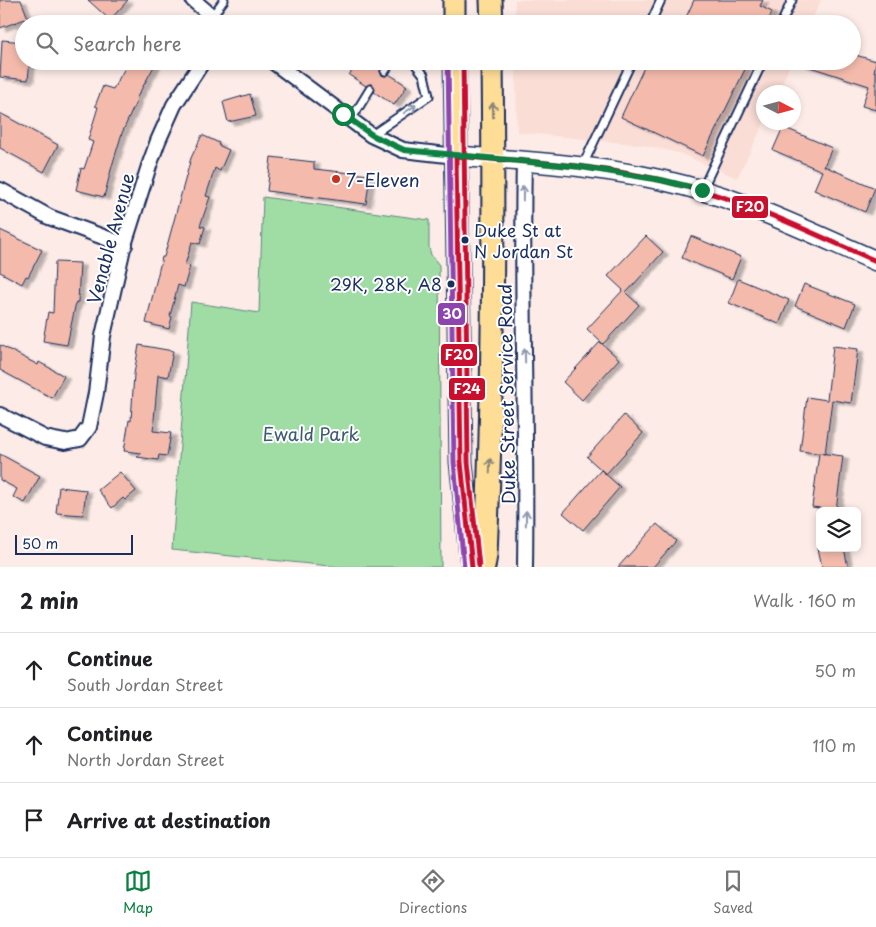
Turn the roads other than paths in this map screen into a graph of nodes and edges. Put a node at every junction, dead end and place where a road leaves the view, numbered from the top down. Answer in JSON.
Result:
{"nodes":[{"id":1,"x":193,"y":0,"type":"edge"},
{"id":2,"x":224,"y":0,"type":"edge"},
{"id":3,"x":454,"y":0,"type":"edge"},
{"id":4,"x":491,"y":0,"type":"edge"},
{"id":5,"x":661,"y":0,"type":"edge"},
{"id":6,"x":792,"y":0,"type":"edge"},
{"id":7,"x":210,"y":15,"type":"edge"},
{"id":8,"x":218,"y":15,"type":"edge"},
{"id":9,"x":454,"y":15,"type":"edge"},
{"id":10,"x":492,"y":15,"type":"edge"},
{"id":11,"x":654,"y":15,"type":"edge"},
{"id":12,"x":785,"y":15,"type":"edge"},
{"id":13,"x":197,"y":70,"type":"edge"},
{"id":14,"x":284,"y":70,"type":"edge"},
{"id":15,"x":420,"y":70,"type":"edge"},
{"id":16,"x":455,"y":70,"type":"edge"},
{"id":17,"x":492,"y":70,"type":"edge"},
{"id":18,"x":628,"y":70,"type":"edge"},
{"id":19,"x":759,"y":70,"type":"edge"},
{"id":20,"x":370,"y":89,"type":"dead end"},
{"id":21,"x":352,"y":120,"type":"junction"},
{"id":22,"x":372,"y":135,"type":"junction"},
{"id":23,"x":456,"y":156,"type":"junction"},
{"id":24,"x":493,"y":159,"type":"junction"},
{"id":25,"x":524,"y":161,"type":"junction"},
{"id":26,"x":582,"y":167,"type":"junction"},
{"id":27,"x":0,"y":190,"type":"edge"},
{"id":28,"x":702,"y":190,"type":"junction"},
{"id":29,"x":125,"y":245,"type":"junction"},
{"id":30,"x":876,"y":261,"type":"edge"},
{"id":31,"x":0,"y":414,"type":"edge"},
{"id":32,"x":472,"y":567,"type":"edge"},
{"id":33,"x":484,"y":567,"type":"edge"},
{"id":34,"x":525,"y":567,"type":"edge"}],
"edges":[{"from":1,"to":7,"type":"street"},
{"from":2,"to":8,"type":"lane"},
{"from":3,"to":9,"type":"main road"},
{"from":4,"to":10,"type":"main road"},
{"from":5,"to":11,"type":"lane"},
{"from":6,"to":12,"type":"lane"},
{"from":13,"to":29,"type":"street","name":"Venable Avenue"},
{"from":14,"to":21,"type":"street"},
{"from":22,"to":15,"type":"lane","one_way":true},
{"from":16,"to":23,"type":"main road"},
{"from":24,"to":17,"type":"main road","one_way":true},
{"from":18,"to":26,"type":"lane"},
{"from":19,"to":28,"type":"lane"},
{"from":20,"to":21,"type":"lane"},
{"from":21,"to":22,"type":"street"},
{"from":22,"to":23,"type":"street"},
{"from":23,"to":24,"type":"street"},
{"from":23,"to":32,"type":"main road"},
{"from":24,"to":25,"type":"street"},
{"from":33,"to":24,"type":"main road","one_way":true},
{"from":25,"to":26,"type":"street"},
{"from":34,"to":25,"type":"street","name":"Duke Street Service Road","one_way":true},
{"from":26,"to":28,"type":"street"},
{"from":27,"to":29,"type":"street"},
{"from":28,"to":30,"type":"street"},
{"from":29,"to":31,"type":"street","name":"Venable Avenue"}]}
